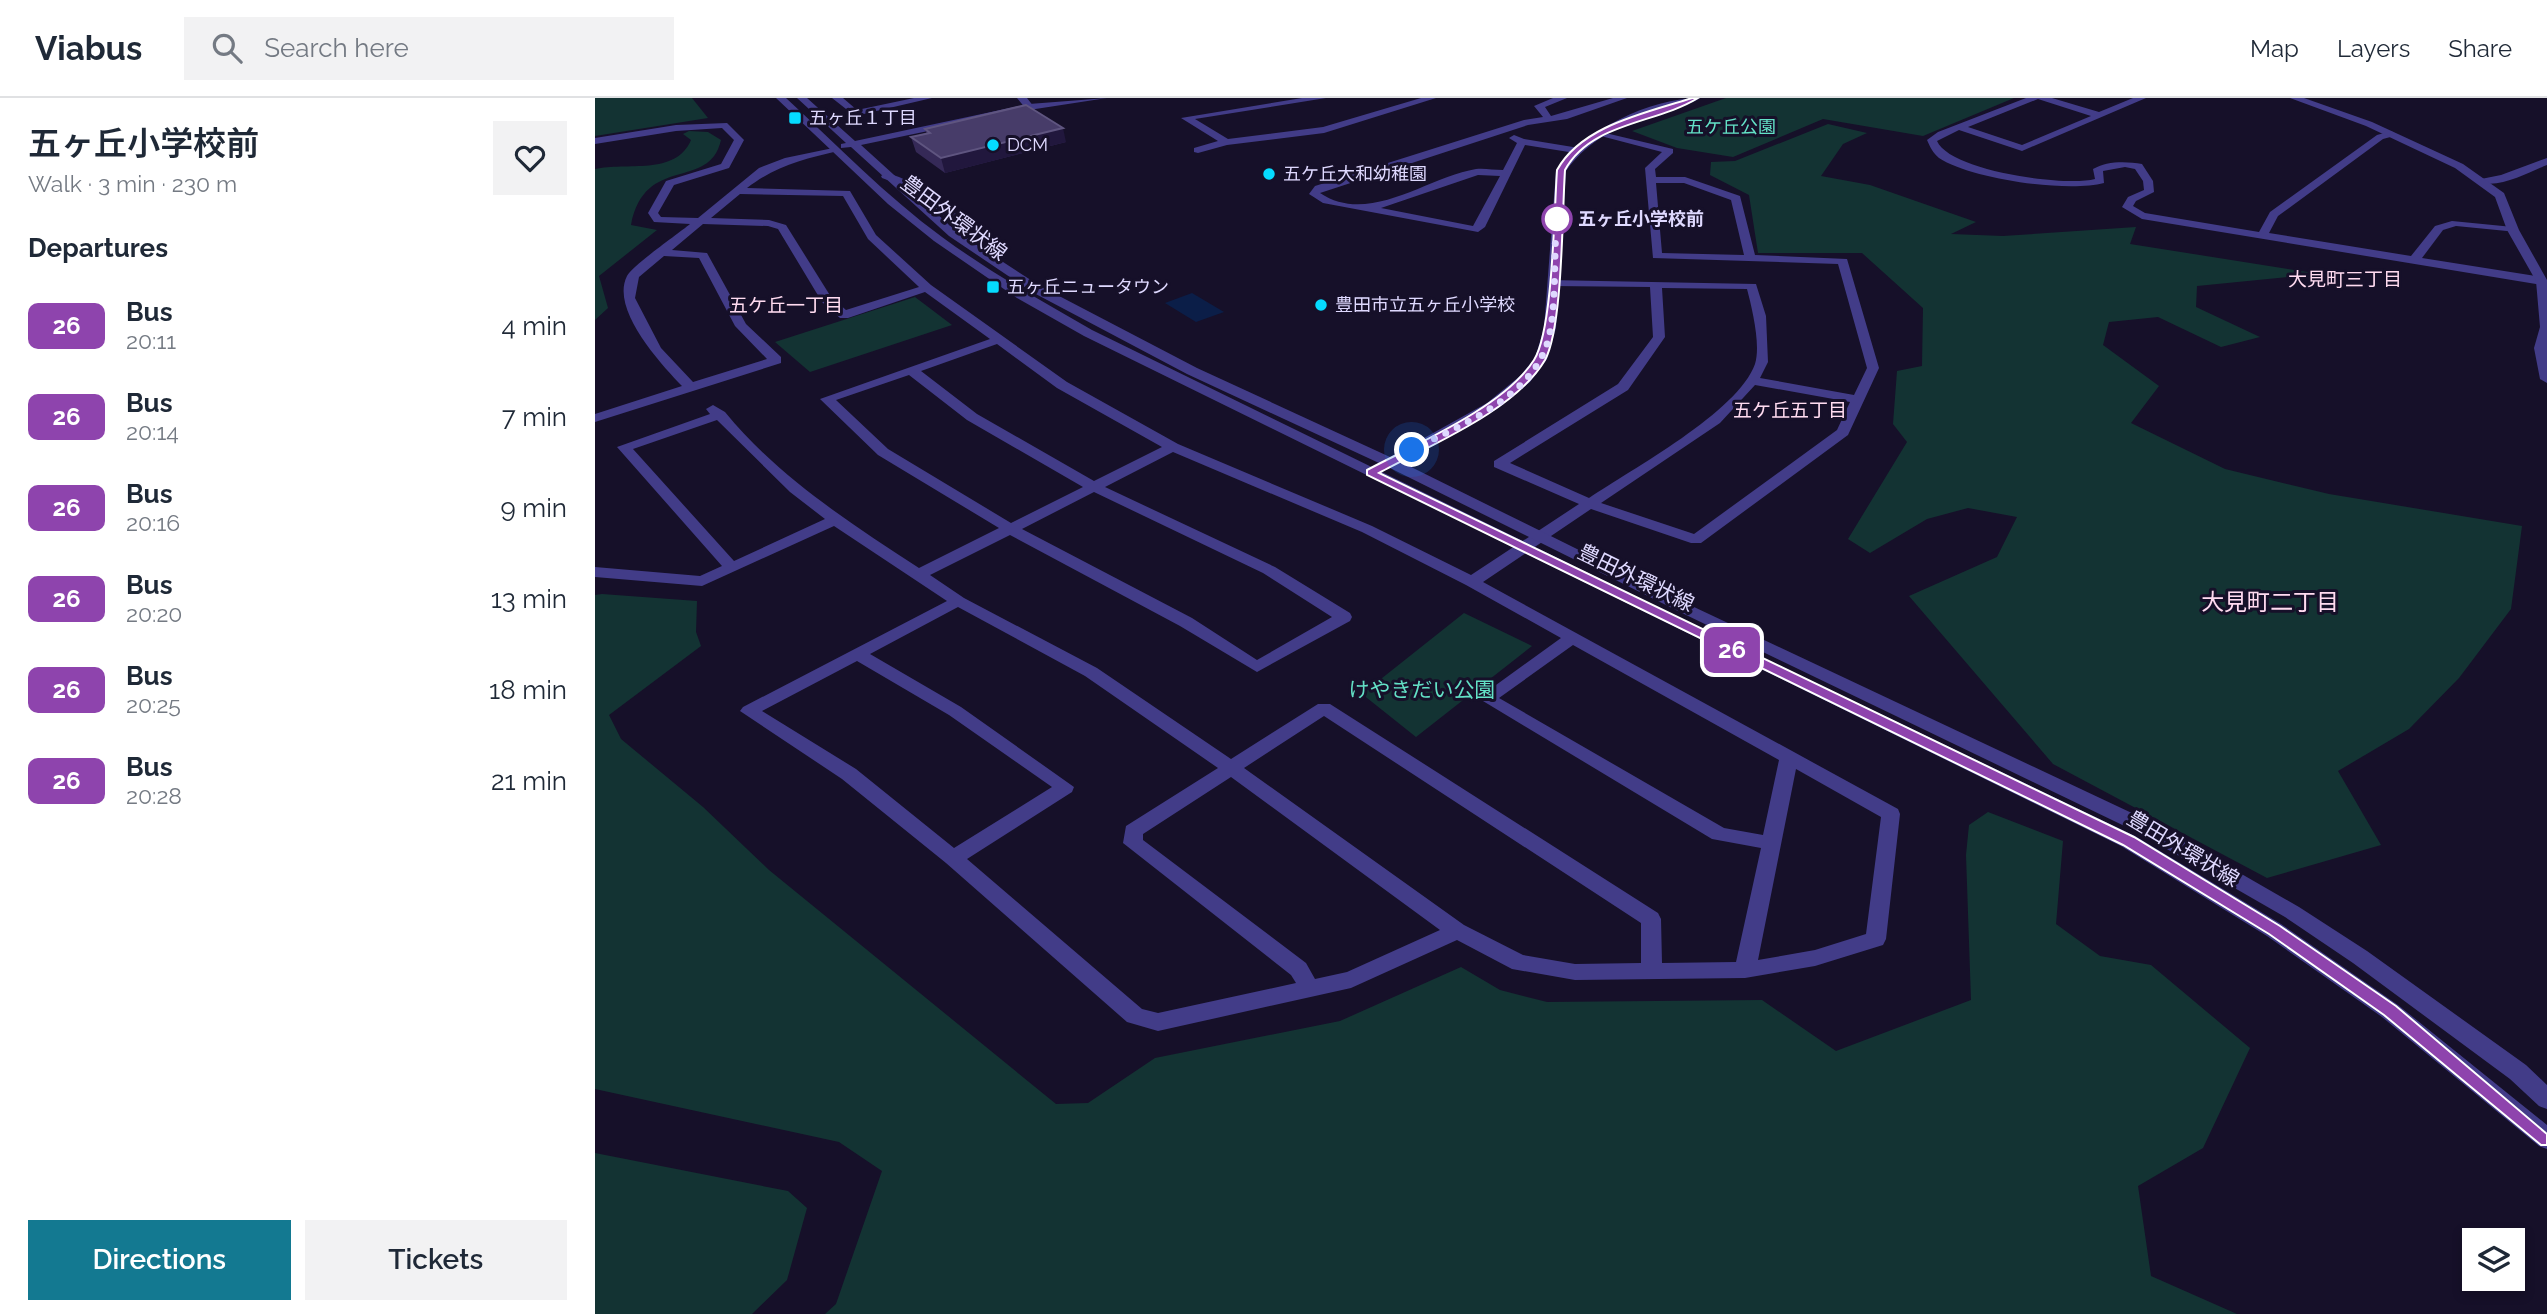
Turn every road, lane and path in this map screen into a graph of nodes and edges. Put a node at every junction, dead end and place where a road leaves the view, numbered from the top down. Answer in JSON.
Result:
{"nodes":[{"id":1,"x":781,"y":98,"type":"edge"},
{"id":2,"x":802,"y":98,"type":"edge"},
{"id":3,"x":838,"y":98,"type":"edge"},
{"id":4,"x":927,"y":98,"type":"edge"},
{"id":5,"x":1022,"y":98,"type":"edge"},
{"id":6,"x":1102,"y":98,"type":"edge"},
{"id":7,"x":1321,"y":98,"type":"edge"},
{"id":8,"x":1431,"y":98,"type":"edge"},
{"id":9,"x":1562,"y":98,"type":"edge"},
{"id":10,"x":1622,"y":98,"type":"edge"},
{"id":11,"x":1695,"y":98,"type":"edge"},
{"id":12,"x":2034,"y":98,"type":"edge"},
{"id":13,"x":2042,"y":98,"type":"edge"},
{"id":14,"x":2141,"y":98,"type":"edge"},
{"id":15,"x":2295,"y":98,"type":"edge"},
{"id":16,"x":1029,"y":107,"type":"junction"},
{"id":17,"x":2099,"y":116,"type":"junction"},
{"id":18,"x":1549,"y":119,"type":"junction"},
{"id":19,"x":1959,"y":127,"type":"junction"},
{"id":20,"x":1498,"y":131,"type":"junction"},
{"id":21,"x":1600,"y":133,"type":"junction"},
{"id":22,"x":2391,"y":134,"type":"junction"},
{"id":23,"x":595,"y":141,"type":"edge"},
{"id":24,"x":1226,"y":142,"type":"junction"},
{"id":25,"x":1522,"y":142,"type":"junction"},
{"id":26,"x":852,"y":145,"type":"junction"},
{"id":27,"x":834,"y":149,"type":"junction"},
{"id":28,"x":1198,"y":150,"type":"dead end"},
{"id":29,"x":1575,"y":150,"type":"junction"},
{"id":30,"x":2547,"y":162,"type":"edge"},
{"id":31,"x":1506,"y":173,"type":"junction"},
{"id":32,"x":1652,"y":180,"type":"junction"},
{"id":33,"x":2481,"y":180,"type":"junction"},
{"id":34,"x":736,"y":191,"type":"junction"},
{"id":35,"x":1370,"y":208,"type":"junction"},
{"id":36,"x":698,"y":223,"type":"junction"},
{"id":37,"x":2513,"y":230,"type":"junction"},
{"id":38,"x":2263,"y":235,"type":"junction"},
{"id":39,"x":662,"y":253,"type":"junction"},
{"id":40,"x":1750,"y":258,"type":"junction"},
{"id":41,"x":2415,"y":259,"type":"junction"},
{"id":42,"x":2542,"y":281,"type":"junction"},
{"id":43,"x":1552,"y":282,"type":"junction"},
{"id":44,"x":1656,"y":283,"type":"junction"},
{"id":45,"x":927,"y":288,"type":"junction"},
{"id":46,"x":999,"y":340,"type":"junction"},
{"id":47,"x":911,"y":370,"type":"junction"},
{"id":48,"x":2547,"y":379,"type":"edge"},
{"id":49,"x":1752,"y":381,"type":"junction"},
{"id":50,"x":690,"y":387,"type":"junction"},
{"id":51,"x":1856,"y":400,"type":"junction"},
{"id":52,"x":595,"y":418,"type":"edge"},
{"id":53,"x":1173,"y":447,"type":"junction"},
{"id":54,"x":1391,"y":463,"type":"junction"},
{"id":55,"x":1371,"y":473,"type":"junction"},
{"id":56,"x":1094,"y":487,"type":"junction"},
{"id":57,"x":1586,"y":507,"type":"junction"},
{"id":58,"x":835,"y":520,"type":"junction"},
{"id":59,"x":1011,"y":529,"type":"junction"},
{"id":60,"x":730,"y":566,"type":"junction"},
{"id":61,"x":595,"y":572,"type":"edge"},
{"id":62,"x":920,"y":574,"type":"junction"},
{"id":63,"x":1477,"y":579,"type":"junction"},
{"id":64,"x":958,"y":601,"type":"junction"},
{"id":65,"x":1572,"y":638,"type":"junction"},
{"id":66,"x":857,"y":654,"type":"junction"},
{"id":67,"x":1789,"y":758,"type":"junction"},
{"id":68,"x":1231,"y":768,"type":"junction"},
{"id":69,"x":1770,"y":843,"type":"junction"},
{"id":70,"x":953,"y":858,"type":"junction"},
{"id":71,"x":1457,"y":931,"type":"junction"},
{"id":72,"x":1745,"y":970,"type":"junction"},
{"id":73,"x":1652,"y":971,"type":"junction"},
{"id":74,"x":1310,"y":990,"type":"junction"},
{"id":75,"x":2547,"y":1099,"type":"edge"},
{"id":76,"x":2547,"y":1139,"type":"edge"}],
"edges":[{"from":1,"to":27,"type":"street","name":"豊田外環状線"},
{"from":2,"to":26,"type":"street","name":"豊田外環状線"},
{"from":3,"to":4,"type":"street"},
{"from":5,"to":16,"type":"street"},
{"from":6,"to":16,"type":"street"},
{"from":7,"to":24,"type":"street"},
{"from":8,"to":24,"type":"street"},
{"from":9,"to":18,"type":"street"},
{"from":10,"to":18,"type":"street"},
{"from":11,"to":21,"type":"street"},
{"from":12,"to":19,"type":"street"},
{"from":13,"to":17,"type":"street"},
{"from":14,"to":17,"type":"street"},
{"from":15,"to":22,"type":"street"},
{"from":16,"to":26,"type":"street"},
{"from":17,"to":19,"type":"street"},
{"from":18,"to":20,"type":"street"},
{"from":19,"to":38,"type":"street"},
{"from":20,"to":25,"type":"street"},
{"from":20,"to":35,"type":"street"},
{"from":21,"to":29,"type":"street"},
{"from":21,"to":32,"type":"street"},
{"from":22,"to":33,"type":"street"},
{"from":22,"to":38,"type":"street"},
{"from":23,"to":36,"type":"street"},
{"from":24,"to":28,"type":"street"},
{"from":25,"to":29,"type":"street"},
{"from":25,"to":31,"type":"street"},
{"from":26,"to":27,"type":"street"},
{"from":26,"to":54,"type":"street","name":"豊田外環状線"},
{"from":27,"to":34,"type":"street"},
{"from":27,"to":55,"type":"street","name":"豊田外環状線"},
{"from":29,"to":43,"type":"street"},
{"from":30,"to":33,"type":"street"},
{"from":31,"to":35,"type":"street"},
{"from":31,"to":35,"type":"street"},
{"from":32,"to":40,"type":"street"},
{"from":32,"to":40,"type":"street"},
{"from":33,"to":37,"type":"street"},
{"from":34,"to":36,"type":"street"},
{"from":34,"to":45,"type":"street"},
{"from":36,"to":39,"type":"street"},
{"from":36,"to":45,"type":"street"},
{"from":37,"to":41,"type":"street"},
{"from":37,"to":42,"type":"street"},
{"from":38,"to":41,"type":"street"},
{"from":39,"to":50,"type":"street"},
{"from":39,"to":50,"type":"street"},
{"from":40,"to":51,"type":"street"},
{"from":41,"to":42,"type":"street"},
{"from":42,"to":48,"type":"street"},
{"from":43,"to":44,"type":"street"},
{"from":43,"to":54,"type":"street"},
{"from":44,"to":49,"type":"street"},
{"from":44,"to":57,"type":"street"},
{"from":45,"to":46,"type":"street"},
{"from":46,"to":47,"type":"street"},
{"from":46,"to":53,"type":"street"},
{"from":47,"to":56,"type":"street"},
{"from":47,"to":59,"type":"street"},
{"from":49,"to":51,"type":"street"},
{"from":49,"to":57,"type":"street"},
{"from":50,"to":52,"type":"street"},
{"from":51,"to":57,"type":"street"},
{"from":53,"to":56,"type":"street"},
{"from":53,"to":63,"type":"street"},
{"from":54,"to":55,"type":"street"},
{"from":54,"to":75,"type":"street","name":"豊田外環状線"},
{"from":55,"to":76,"type":"street","name":"豊田外環状線"},
{"from":56,"to":59,"type":"street"},
{"from":56,"to":59,"type":"street"},
{"from":57,"to":63,"type":"street"},
{"from":58,"to":60,"type":"street"},
{"from":58,"to":60,"type":"street"},
{"from":58,"to":62,"type":"street"},
{"from":59,"to":62,"type":"street"},
{"from":60,"to":61,"type":"street"},
{"from":62,"to":64,"type":"street"},
{"from":63,"to":65,"type":"street"},
{"from":64,"to":66,"type":"street"},
{"from":64,"to":68,"type":"street"},
{"from":65,"to":67,"type":"street"},
{"from":65,"to":69,"type":"street"},
{"from":66,"to":70,"type":"street"},
{"from":66,"to":70,"type":"street"},
{"from":67,"to":69,"type":"street"},
{"from":67,"to":72,"type":"street"},
{"from":68,"to":71,"type":"street"},
{"from":68,"to":73,"type":"street"},
{"from":68,"to":74,"type":"street"},
{"from":69,"to":72,"type":"street"},
{"from":70,"to":74,"type":"street"},
{"from":71,"to":73,"type":"street"},
{"from":71,"to":74,"type":"street"},
{"from":72,"to":73,"type":"street"}]}
